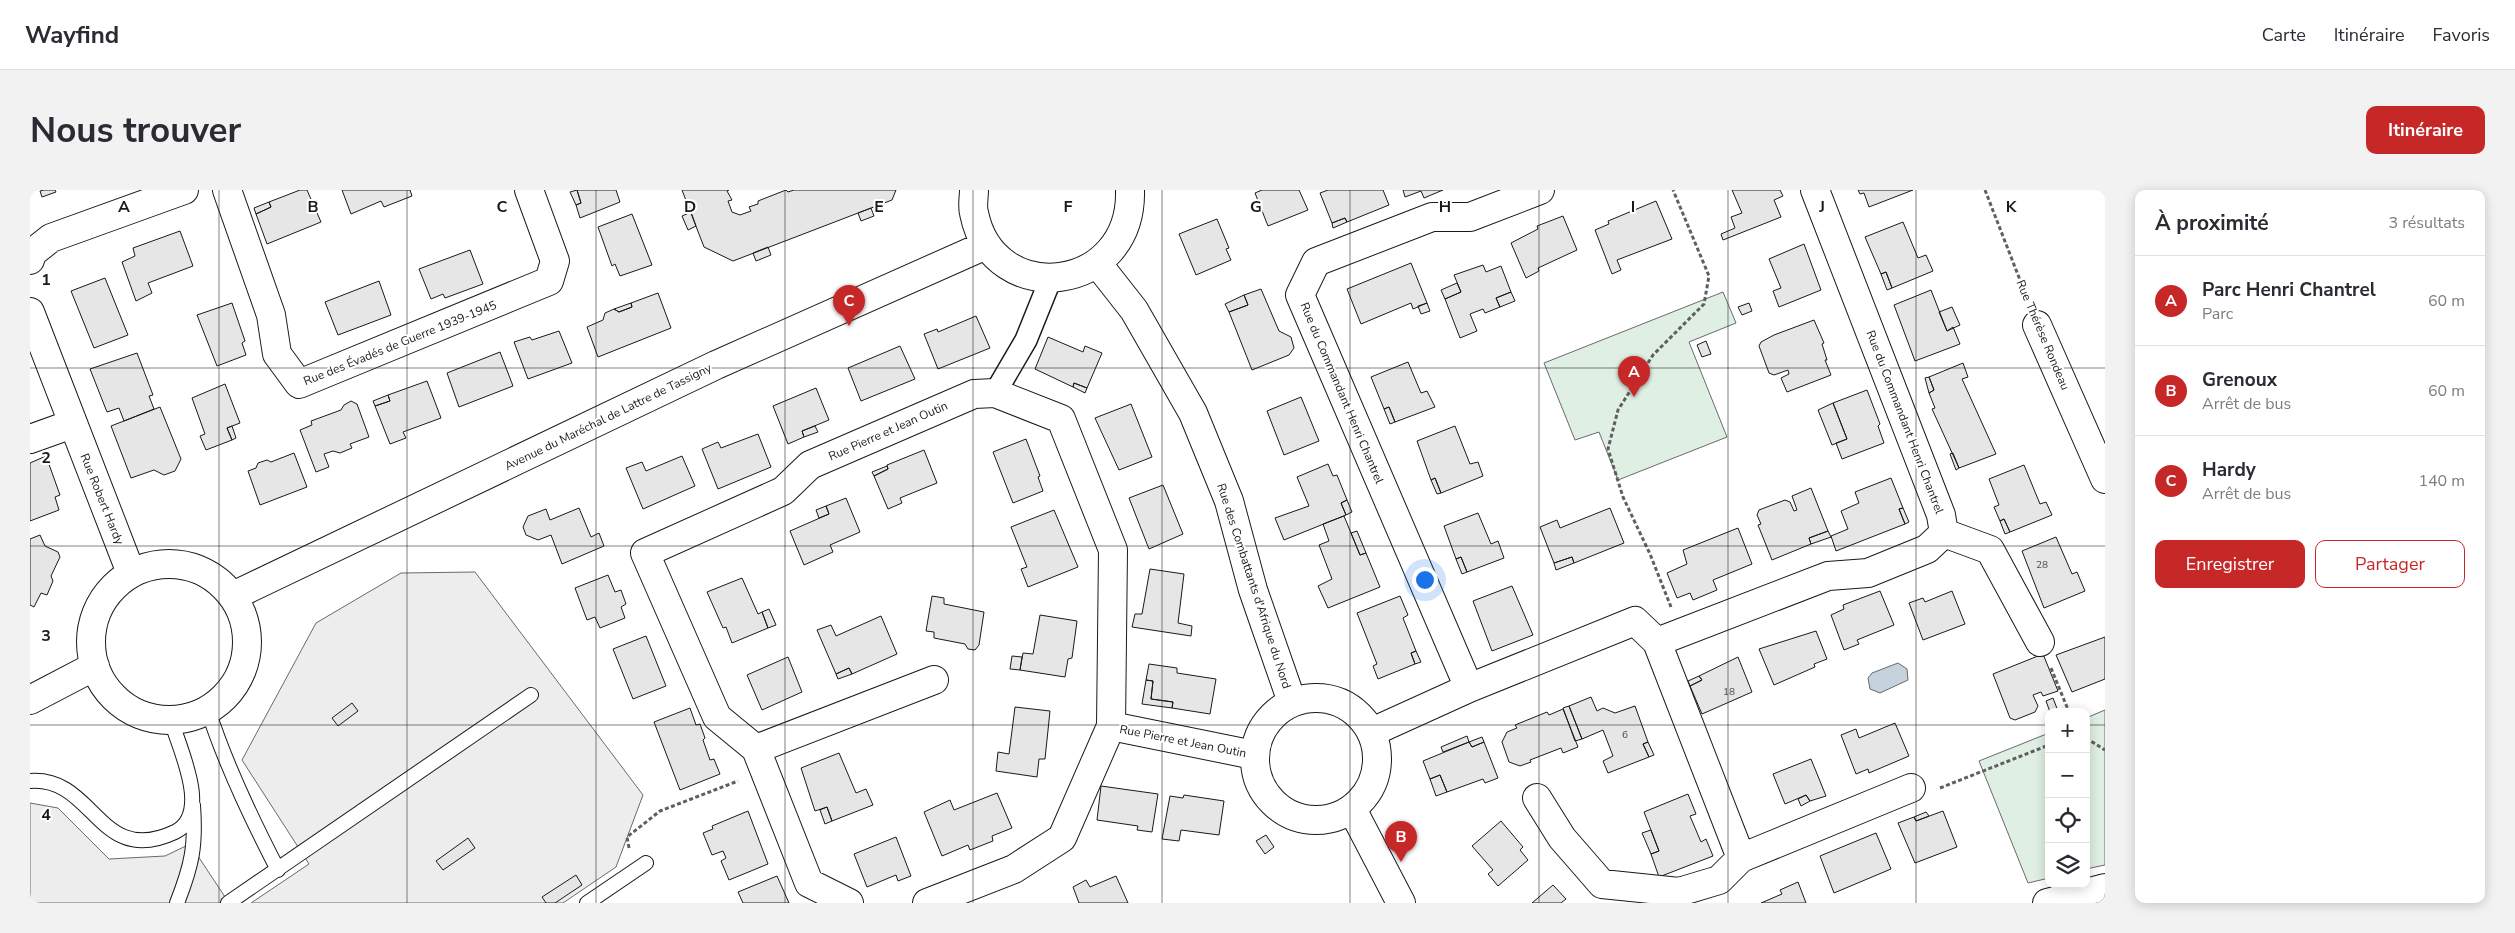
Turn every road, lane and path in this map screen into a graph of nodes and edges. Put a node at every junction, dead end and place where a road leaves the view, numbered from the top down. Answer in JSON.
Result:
{"nodes":[{"id":1,"x":184,"y":190,"type":"edge"},
{"id":2,"x":227,"y":190,"type":"edge"},
{"id":3,"x":529,"y":190,"type":"edge"},
{"id":4,"x":974,"y":190,"type":"edge"},
{"id":5,"x":1130,"y":190,"type":"edge"},
{"id":6,"x":1540,"y":190,"type":"edge"},
{"id":7,"x":1673,"y":190,"type":"edge"},
{"id":8,"x":1815,"y":190,"type":"edge"},
{"id":9,"x":1985,"y":190,"type":"edge"},
{"id":10,"x":986,"y":245,"type":"junction"},
{"id":11,"x":31,"y":255,"type":"edge"},
{"id":12,"x":1097,"y":263,"type":"junction"},
{"id":13,"x":1051,"y":278,"type":"junction"},
{"id":14,"x":30,"y":312,"type":"edge"},
{"id":15,"x":2037,"y":325,"type":"joint"},
{"id":16,"x":995,"y":393,"type":"junction"},
{"id":17,"x":72,"y":424,"type":"junction"},
{"id":18,"x":30,"y":439,"type":"edge"},
{"id":19,"x":2105,"y":479,"type":"edge"},
{"id":20,"x":1944,"y":533,"type":"junction"},
{"id":21,"x":131,"y":573,"type":"junction"},
{"id":22,"x":233,"y":596,"type":"junction"},
{"id":23,"x":1635,"y":621,"type":"junction"},
{"id":24,"x":1657,"y":642,"type":"junction"},
{"id":25,"x":2040,"y":642,"type":"joint"},
{"id":26,"x":95,"y":666,"type":"junction"},
{"id":27,"x":934,"y":680,"type":"dead end"},
{"id":28,"x":1469,"y":688,"type":"junction"},
{"id":29,"x":531,"y":695,"type":"dead end"},
{"id":30,"x":30,"y":700,"type":"edge"},
{"id":31,"x":1292,"y":702,"type":"junction"},
{"id":32,"x":2067,"y":708,"type":"edge"},
{"id":33,"x":208,"y":710,"type":"junction"},
{"id":34,"x":170,"y":720,"type":"junction"},
{"id":35,"x":1111,"y":726,"type":"junction"},
{"id":36,"x":1372,"y":732,"type":"junction"},
{"id":37,"x":2090,"y":741,"type":"edge"},
{"id":38,"x":2045,"y":747,"type":"edge"},
{"id":39,"x":2105,"y":750,"type":"edge"},
{"id":40,"x":1254,"y":755,"type":"junction"},
{"id":41,"x":760,"y":760,"type":"junction"},
{"id":42,"x":30,"y":781,"type":"edge"},
{"id":43,"x":1911,"y":788,"type":"joint"},
{"id":44,"x":1537,"y":798,"type":"dead end"},
{"id":45,"x":193,"y":804,"type":"junction"},
{"id":46,"x":1352,"y":809,"type":"junction"},
{"id":47,"x":1741,"y":858,"type":"junction"},
{"id":48,"x":640,"y":867,"type":"joint"},
{"id":49,"x":278,"y":870,"type":"junction"},
{"id":50,"x":2105,"y":888,"type":"edge"},
{"id":51,"x":178,"y":903,"type":"edge"},
{"id":52,"x":228,"y":903,"type":"edge"},
{"id":53,"x":587,"y":903,"type":"edge"},
{"id":54,"x":849,"y":903,"type":"edge"},
{"id":55,"x":926,"y":903,"type":"edge"},
{"id":56,"x":1400,"y":903,"type":"edge"},
{"id":57,"x":2047,"y":903,"type":"edge"}],
"edges":[{"from":1,"to":11,"type":"street"},
{"from":2,"to":3,"type":"street","name":"Rue des Évadés de Guerre 1939-1945"},
{"from":4,"to":10,"type":"street"},
{"from":5,"to":12,"type":"street"},
{"from":6,"to":28,"type":"street","name":"Rue du Commandant Henri Chantrel"},
{"from":7,"to":23,"type":"path"},
{"from":8,"to":20,"type":"street","name":"Rue du Commandant Henri Chantrel"},
{"from":9,"to":15,"type":"path","name":"Rue Thérèse Rondeau"},
{"from":10,"to":13,"type":"street"},
{"from":10,"to":22,"type":"street","name":"Avenue du Maréchal de Lattre de Tassigny"},
{"from":12,"to":13,"type":"street"},
{"from":12,"to":31,"type":"street","name":"Rue des Combattants d'Afrique du Nord"},
{"from":13,"to":16,"type":"street"},
{"from":14,"to":17,"type":"street","name":"Rue Robert Hardy"},
{"from":15,"to":19,"type":"street","name":"Rue Thérèse Rondeau"},
{"from":16,"to":35,"type":"street","name":"Rue Pierre et Jean Outin"},
{"from":16,"to":41,"type":"street","name":"Rue Pierre et Jean Outin"},
{"from":17,"to":18,"type":"street"},
{"from":17,"to":21,"type":"street","name":"Rue Robert Hardy"},
{"from":20,"to":24,"type":"street"},
{"from":20,"to":25,"type":"street"},
{"from":21,"to":22,"type":"street"},
{"from":21,"to":26,"type":"street"},
{"from":22,"to":33,"type":"street"},
{"from":23,"to":24,"type":"street"},
{"from":23,"to":28,"type":"street"},
{"from":24,"to":47,"type":"street"},
{"from":25,"to":32,"type":"path"},
{"from":26,"to":30,"type":"street"},
{"from":26,"to":34,"type":"street"},
{"from":27,"to":41,"type":"street"},
{"from":28,"to":36,"type":"street"},
{"from":29,"to":49,"type":"lane"},
{"from":31,"to":36,"type":"street"},
{"from":31,"to":40,"type":"street"},
{"from":33,"to":34,"type":"street"},
{"from":33,"to":49,"type":"lane"},
{"from":34,"to":45,"type":"lane"},
{"from":35,"to":40,"type":"street","name":"Rue Pierre et Jean Outin"},
{"from":35,"to":55,"type":"street","name":"Rue Pierre et Jean Outin"},
{"from":36,"to":46,"type":"street"},
{"from":37,"to":39,"type":"path"},
{"from":38,"to":43,"type":"path"},
{"from":40,"to":46,"type":"street"},
{"from":41,"to":48,"type":"path"},
{"from":41,"to":54,"type":"street","name":"Rue Pierre et Jean Outin"},
{"from":42,"to":45,"type":"lane"},
{"from":43,"to":47,"type":"street"},
{"from":44,"to":47,"type":"street"},
{"from":45,"to":51,"type":"lane"},
{"from":46,"to":56,"type":"street"},
{"from":48,"to":53,"type":"lane"},
{"from":49,"to":52,"type":"lane"},
{"from":50,"to":57,"type":"street"}]}
